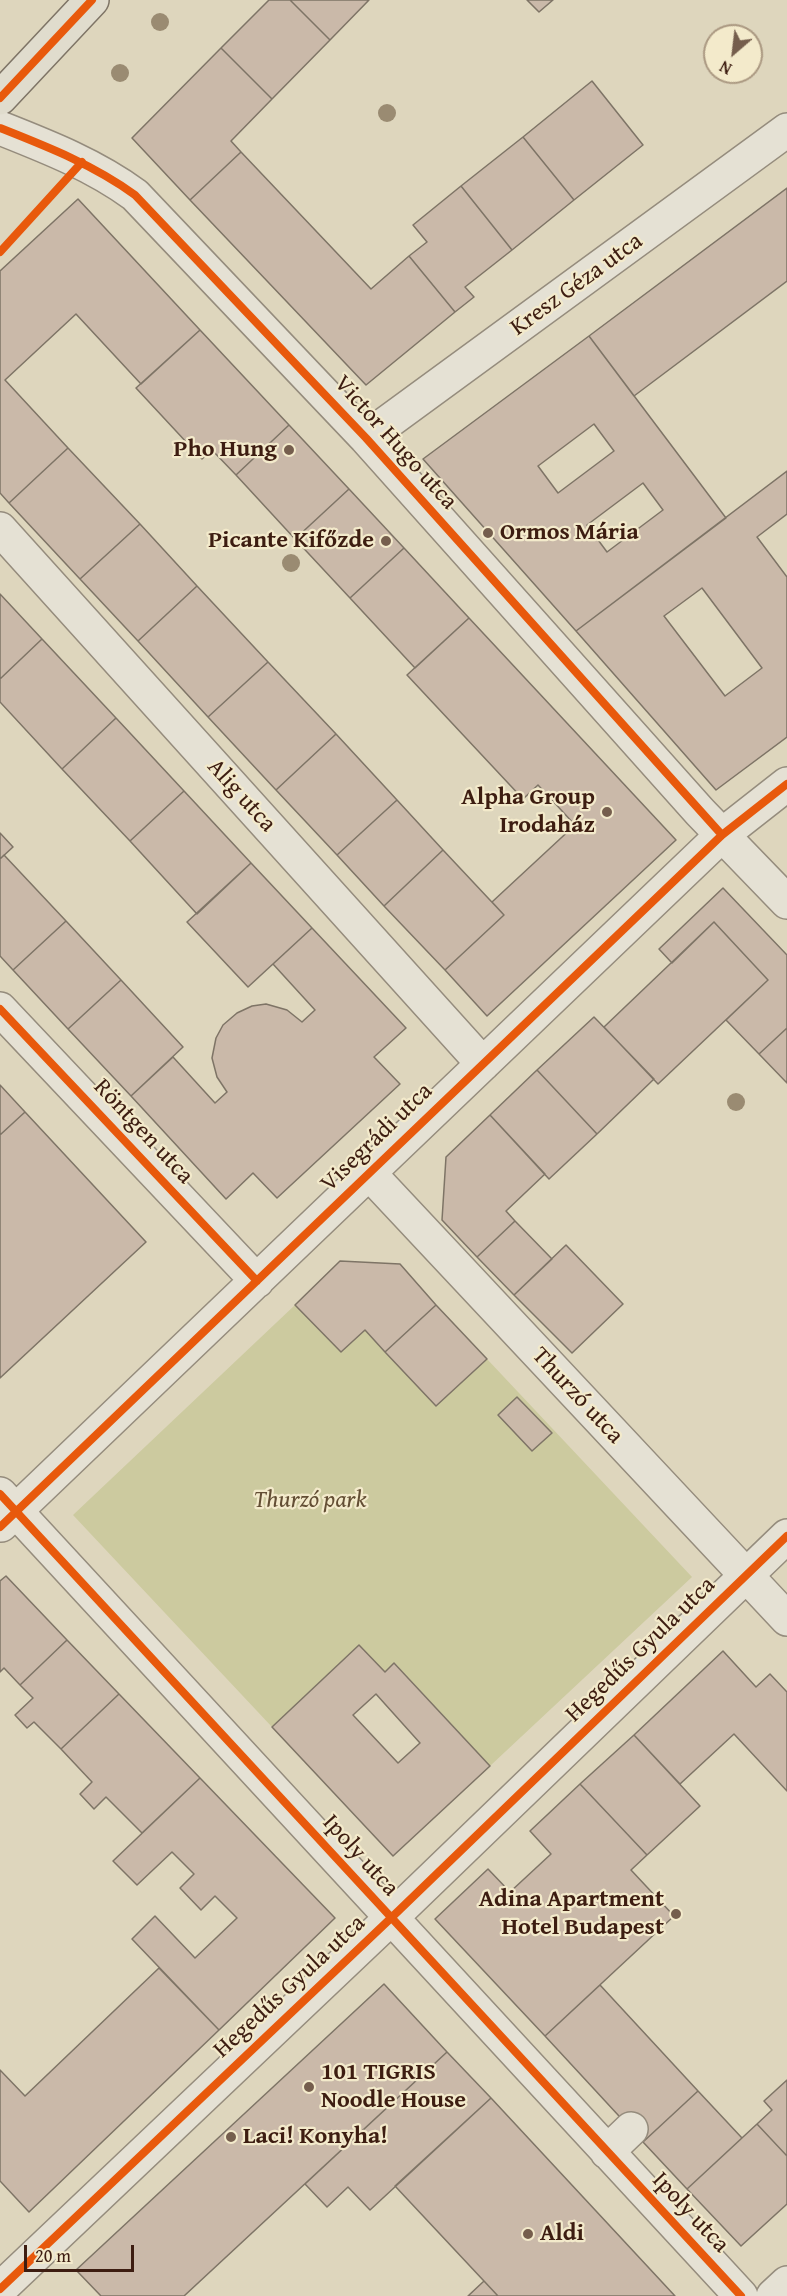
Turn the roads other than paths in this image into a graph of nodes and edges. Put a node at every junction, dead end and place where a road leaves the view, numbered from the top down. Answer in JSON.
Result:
{"nodes":[{"id":1,"x":92,"y":0,"type":"edge"},
{"id":2,"x":0,"y":98,"type":"edge"},
{"id":3,"x":0,"y":128,"type":"edge"},
{"id":4,"x":787,"y":130,"type":"edge"},
{"id":5,"x":366,"y":438,"type":"junction"},
{"id":6,"x":0,"y":529,"type":"edge"},
{"id":7,"x":787,"y":784,"type":"edge"},
{"id":8,"x":722,"y":835,"type":"junction"},
{"id":9,"x":787,"y":902,"type":"edge"},
{"id":10,"x":0,"y":1009,"type":"edge"},
{"id":11,"x":483,"y":1064,"type":"junction"},
{"id":12,"x":368,"y":1172,"type":"junction"},
{"id":13,"x":257,"y":1281,"type":"junction"},
{"id":14,"x":5,"y":1511,"type":"edge"},
{"id":15,"x":787,"y":1536,"type":"edge"},
{"id":16,"x":746,"y":1575,"type":"junction"},
{"id":17,"x":787,"y":1619,"type":"edge"},
{"id":18,"x":390,"y":1919,"type":"junction"},
{"id":19,"x":631,"y":2128,"type":"dead end"},
{"id":20,"x":607,"y":2152,"type":"junction"},
{"id":21,"x":9,"y":2283,"type":"edge"},
{"id":22,"x":787,"y":2283,"type":"edge"},
{"id":23,"x":741,"y":2296,"type":"edge"},
{"id":24,"x":773,"y":2296,"type":"edge"}],
"edges":[{"from":1,"to":2,"type":"main road"},
{"from":3,"to":5,"type":"street","name":"Victor Hugo utca"},
{"from":4,"to":5,"type":"street","name":"Kresz Géza utca"},
{"from":5,"to":8,"type":"street","name":"Victor Hugo utca"},
{"from":6,"to":11,"type":"street","name":"Alig utca"},
{"from":7,"to":8,"type":"street","name":"Visegrádi utca"},
{"from":8,"to":9,"type":"street","name":"Victor Hugo utca"},
{"from":8,"to":11,"type":"street","name":"Visegrádi utca"},
{"from":10,"to":13,"type":"street","name":"Röntgen utca"},
{"from":11,"to":12,"type":"street","name":"Visegrádi utca"},
{"from":12,"to":13,"type":"street","name":"Visegrádi utca"},
{"from":12,"to":16,"type":"street","name":"Thurzó utca"},
{"from":13,"to":14,"type":"street","name":"Visegrádi utca"},
{"from":14,"to":18,"type":"street","name":"Ipoly utca"},
{"from":15,"to":16,"type":"street","name":"Hegedűs Gyula utca"},
{"from":16,"to":17,"type":"street","name":"Thurzó utca"},
{"from":16,"to":18,"type":"street","name":"Hegedűs Gyula utca"},
{"from":18,"to":20,"type":"street","name":"Ipoly utca"},
{"from":18,"to":21,"type":"street","name":"Hegedűs Gyula utca"},
{"from":19,"to":20,"type":"street"},
{"from":20,"to":23,"type":"street","name":"Ipoly utca"},
{"from":22,"to":24,"type":"street"}]}
